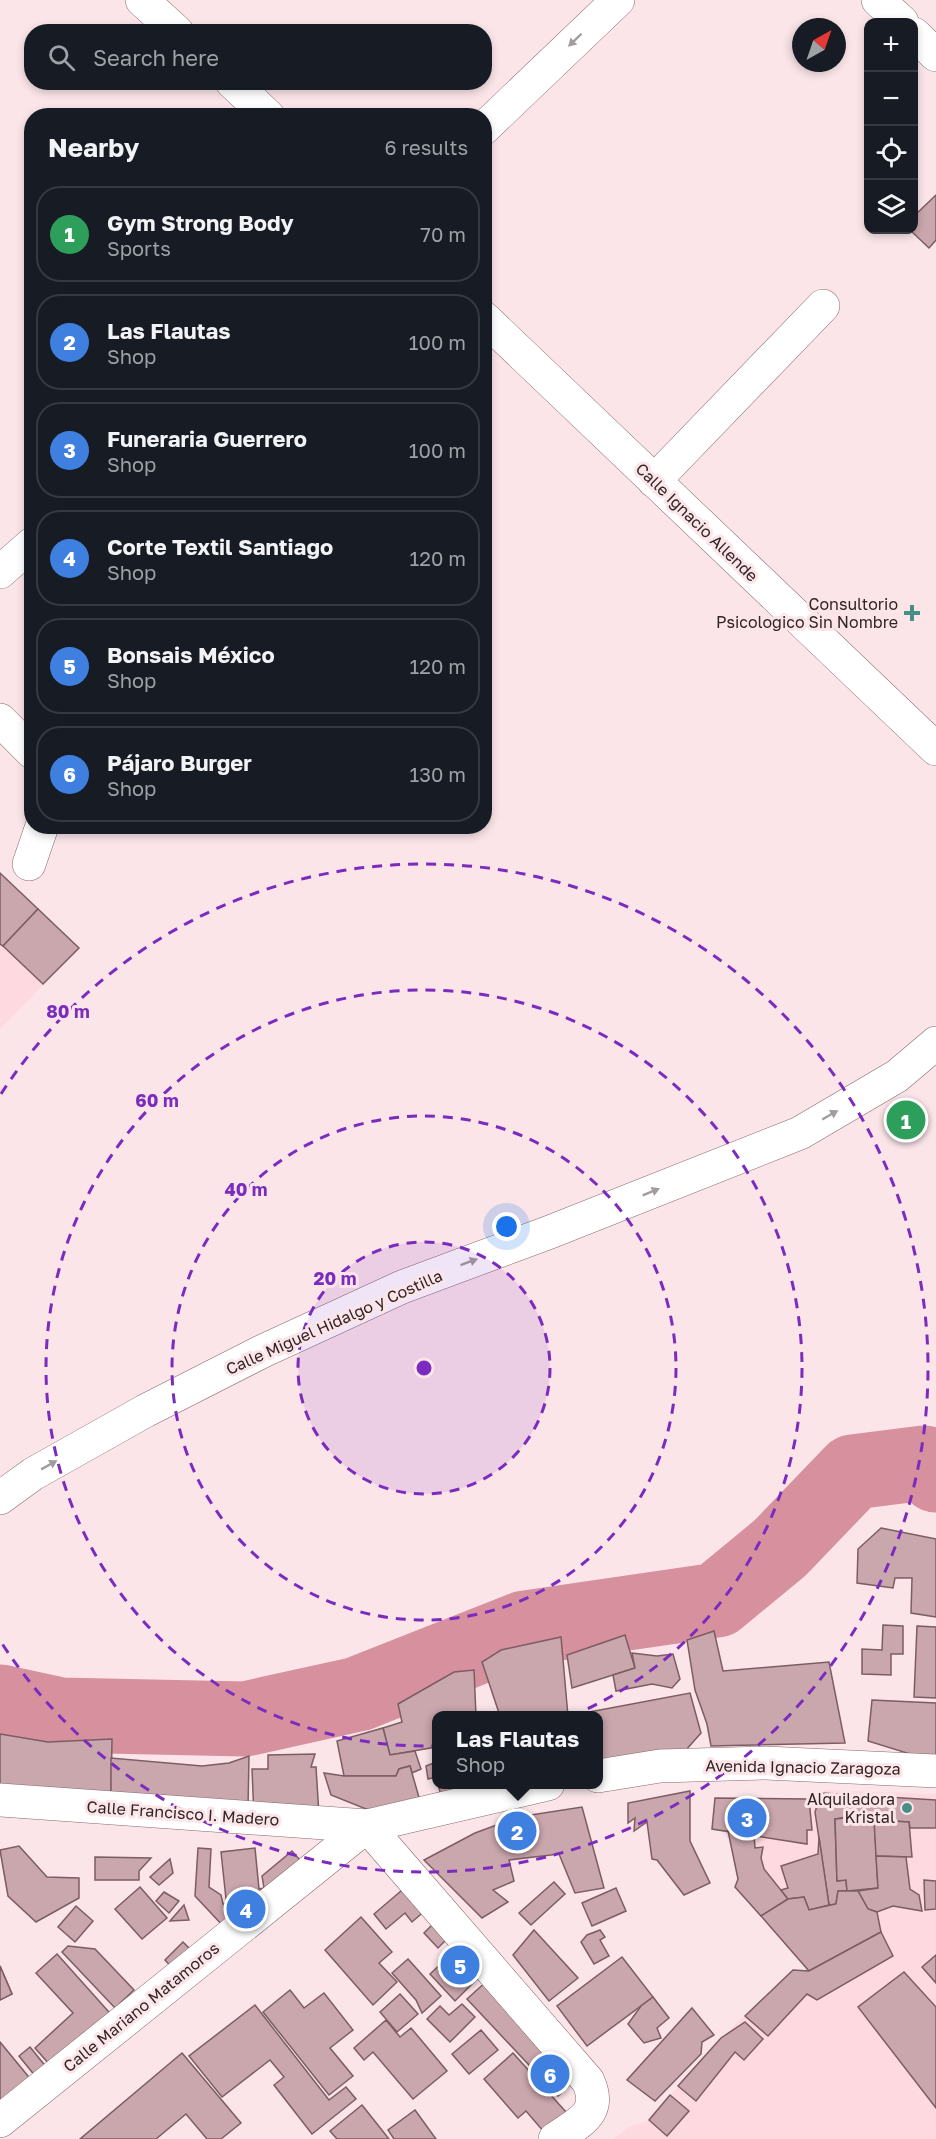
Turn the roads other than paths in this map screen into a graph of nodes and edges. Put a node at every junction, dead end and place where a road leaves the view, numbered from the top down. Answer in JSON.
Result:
{"nodes":[{"id":1,"x":142,"y":0,"type":"edge"},
{"id":2,"x":618,"y":0,"type":"edge"},
{"id":3,"x":878,"y":0,"type":"edge"},
{"id":4,"x":898,"y":18,"type":"edge"},
{"id":5,"x":168,"y":24,"type":"edge"},
{"id":6,"x":918,"y":38,"type":"edge"},
{"id":7,"x":936,"y":55,"type":"edge"},
{"id":8,"x":240,"y":90,"type":"edge"},
{"id":9,"x":260,"y":108,"type":"edge"},
{"id":10,"x":492,"y":120,"type":"edge"},
{"id":11,"x":823,"y":306,"type":"dead end"},
{"id":12,"x":492,"y":326,"type":"edge"},
{"id":13,"x":654,"y":481,"type":"junction"},
{"id":14,"x":24,"y":551,"type":"edge"},
{"id":15,"x":0,"y":572,"type":"edge"},
{"id":16,"x":0,"y":720,"type":"edge"},
{"id":17,"x":24,"y":744,"type":"edge"},
{"id":18,"x":936,"y":748,"type":"edge"},
{"id":19,"x":39,"y":834,"type":"edge"},
{"id":20,"x":29,"y":864,"type":"dead end"},
{"id":21,"x":936,"y":1043,"type":"edge"},
{"id":22,"x":0,"y":1498,"type":"edge"},
{"id":23,"x":924,"y":1771,"type":"edge"},
{"id":24,"x":603,"y":1775,"type":"edge"},
{"id":25,"x":530,"y":1789,"type":"edge"},
{"id":26,"x":0,"y":1800,"type":"edge"},
{"id":27,"x":367,"y":1826,"type":"junction"},
{"id":28,"x":0,"y":2121,"type":"edge"},
{"id":29,"x":555,"y":2139,"type":"edge"}],
"edges":[{"from":1,"to":5,"type":"street"},
{"from":2,"to":10,"type":"street","one_way":true},
{"from":3,"to":4,"type":"street"},
{"from":6,"to":7,"type":"street"},
{"from":8,"to":9,"type":"street"},
{"from":11,"to":13,"type":"street"},
{"from":12,"to":13,"type":"street","name":"Calle Ignacio Allende"},
{"from":13,"to":18,"type":"street","name":"Calle Ignacio Allende"},
{"from":14,"to":15,"type":"street"},
{"from":16,"to":17,"type":"street"},
{"from":19,"to":20,"type":"street"},
{"from":22,"to":21,"type":"street","name":"Calle Miguel Hidalgo y Costilla","one_way":true},
{"from":23,"to":24,"type":"street","name":"Avenida Ignacio Zaragoza"},
{"from":25,"to":27,"type":"street"},
{"from":26,"to":27,"type":"street","name":"Calle Francisco I. Madero"},
{"from":27,"to":28,"type":"street","name":"Calle Mariano Matamoros"},
{"from":27,"to":29,"type":"street"}]}
